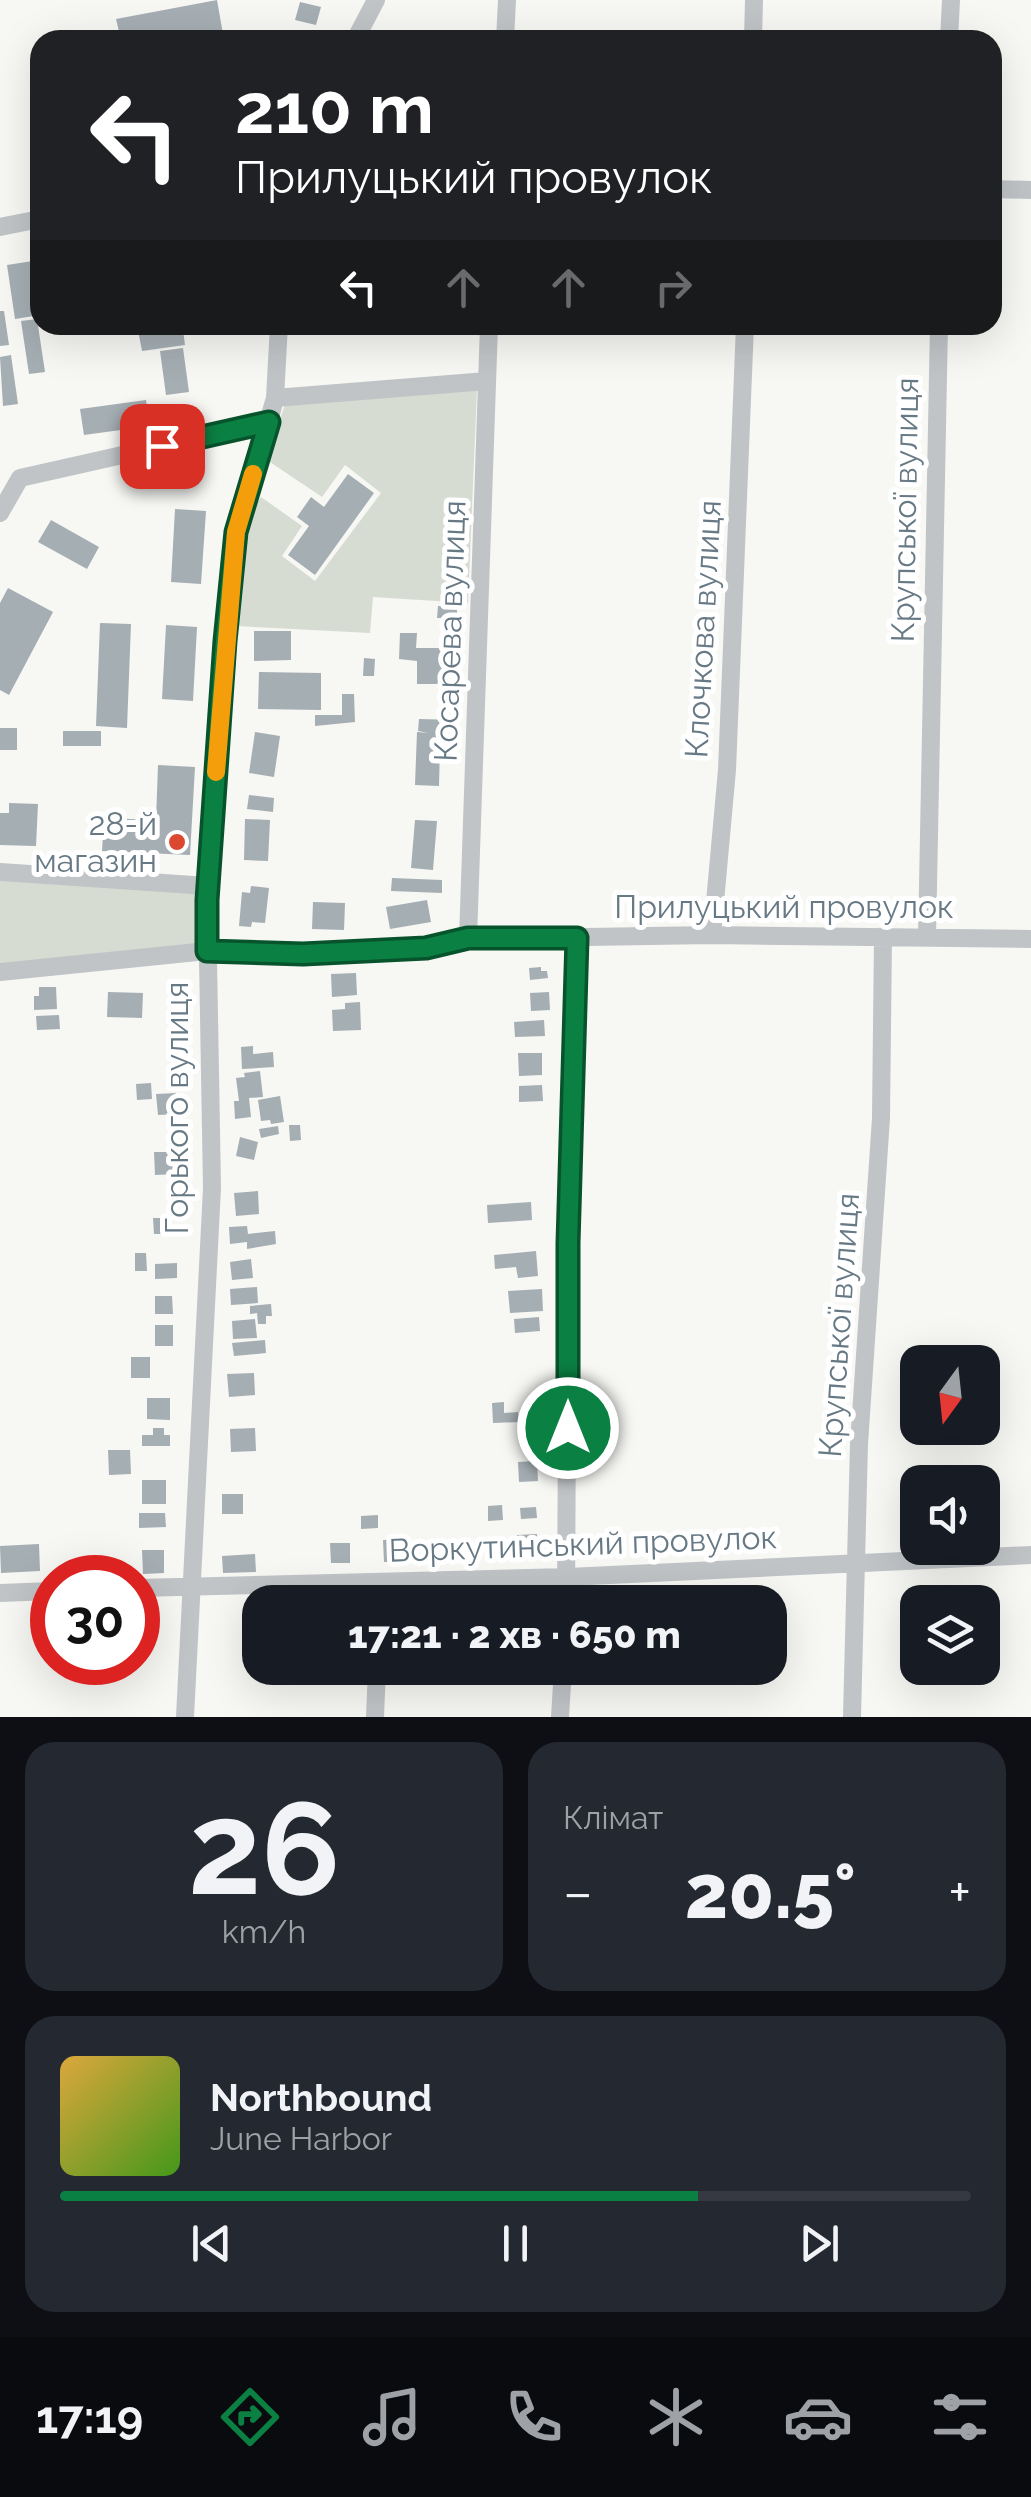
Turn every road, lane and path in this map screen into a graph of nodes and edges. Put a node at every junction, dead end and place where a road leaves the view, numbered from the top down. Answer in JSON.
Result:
{"nodes":[{"id":1,"x":376,"y":0,"type":"edge"},
{"id":2,"x":507,"y":0,"type":"edge"},
{"id":3,"x":754,"y":0,"type":"edge"},
{"id":4,"x":951,"y":0,"type":"edge"},
{"id":5,"x":360,"y":30,"type":"edge"},
{"id":6,"x":505,"y":30,"type":"edge"},
{"id":7,"x":753,"y":30,"type":"edge"},
{"id":8,"x":950,"y":30,"type":"edge"},
{"id":9,"x":1002,"y":189,"type":"edge"},
{"id":10,"x":1031,"y":190,"type":"edge"},
{"id":11,"x":30,"y":221,"type":"edge"},
{"id":12,"x":0,"y":227,"type":"edge"},
{"id":13,"x":278,"y":335,"type":"edge"},
{"id":14,"x":489,"y":335,"type":"edge"},
{"id":15,"x":745,"y":335,"type":"edge"},
{"id":16,"x":939,"y":335,"type":"edge"},
{"id":17,"x":487,"y":381,"type":"junction"},
{"id":18,"x":275,"y":398,"type":"junction"},
{"id":19,"x":269,"y":422,"type":"junction"},
{"id":20,"x":0,"y":514,"type":"edge"},
{"id":21,"x":0,"y":872,"type":"edge"},
{"id":22,"x":208,"y":886,"type":"junction"},
{"id":23,"x":712,"y":935,"type":"junction"},
{"id":24,"x":882,"y":936,"type":"junction"},
{"id":25,"x":927,"y":937,"type":"junction"},
{"id":26,"x":468,"y":938,"type":"junction"},
{"id":27,"x":577,"y":938,"type":"junction"},
{"id":28,"x":1031,"y":938,"type":"edge"},
{"id":29,"x":207,"y":951,"type":"junction"},
{"id":30,"x":0,"y":972,"type":"edge"},
{"id":31,"x":1031,"y":1555,"type":"edge"},
{"id":32,"x":858,"y":1563,"type":"junction"},
{"id":33,"x":568,"y":1577,"type":"junction"},
{"id":34,"x":379,"y":1582,"type":"junction"},
{"id":35,"x":379,"y":1585,"type":"edge"},
{"id":36,"x":567,"y":1585,"type":"edge"},
{"id":37,"x":192,"y":1586,"type":"junction"},
{"id":38,"x":160,"y":1587,"type":"edge"},
{"id":39,"x":30,"y":1592,"type":"edge"},
{"id":40,"x":0,"y":1593,"type":"edge"},
{"id":41,"x":376,"y":1685,"type":"edge"},
{"id":42,"x":562,"y":1685,"type":"edge"},
{"id":43,"x":185,"y":1717,"type":"edge"},
{"id":44,"x":376,"y":1717,"type":"edge"},
{"id":45,"x":560,"y":1717,"type":"edge"},
{"id":46,"x":852,"y":1717,"type":"edge"}],
"edges":[{"from":1,"to":5,"type":"street"},
{"from":2,"to":6,"type":"street"},
{"from":3,"to":7,"type":"street"},
{"from":4,"to":8,"type":"street"},
{"from":9,"to":10,"type":"street"},
{"from":11,"to":12,"type":"street"},
{"from":13,"to":18,"type":"street","name":"Горького вулиця"},
{"from":14,"to":17,"type":"street","name":"Косарева вулиця"},
{"from":15,"to":23,"type":"street","name":"Клочкова вулиця"},
{"from":16,"to":25,"type":"street","name":"Крупської вулиця"},
{"from":17,"to":18,"type":"street"},
{"from":17,"to":26,"type":"street","name":"Косарева вулиця"},
{"from":18,"to":19,"type":"street","name":"Горького вулиця"},
{"from":19,"to":20,"type":"street"},
{"from":19,"to":22,"type":"street","name":"Горького вулиця"},
{"from":21,"to":22,"type":"street"},
{"from":22,"to":29,"type":"street","name":"Горького вулиця"},
{"from":23,"to":24,"type":"street","name":"Прилуцький провулок"},
{"from":23,"to":27,"type":"street","name":"Прилуцький провулок"},
{"from":24,"to":25,"type":"street","name":"Прилуцький провулок"},
{"from":24,"to":32,"type":"street","name":"Крупської вулиця"},
{"from":25,"to":28,"type":"street","name":"Прилуцький провулок"},
{"from":26,"to":27,"type":"street","name":"Прилуцький провулок"},
{"from":26,"to":29,"type":"street","name":"Прилуцький провулок"},
{"from":27,"to":33,"type":"street"},
{"from":29,"to":30,"type":"street","name":"Прилуцький провулок"},
{"from":29,"to":37,"type":"street","name":"Горького вулиця"},
{"from":31,"to":32,"type":"street","name":"Воркутинський провулок"},
{"from":32,"to":33,"type":"street","name":"Воркутинський провулок"},
{"from":32,"to":46,"type":"street","name":"Крупської вулиця"},
{"from":33,"to":34,"type":"street","name":"Воркутинський провулок"},
{"from":33,"to":36,"type":"street"},
{"from":34,"to":35,"type":"street"},
{"from":34,"to":37,"type":"street","name":"Воркутинський провулок"},
{"from":37,"to":38,"type":"street","name":"Воркутинський провулок"},
{"from":37,"to":43,"type":"street","name":"Горького вулиця"},
{"from":39,"to":40,"type":"street"},
{"from":41,"to":44,"type":"street"},
{"from":42,"to":45,"type":"street"}]}
